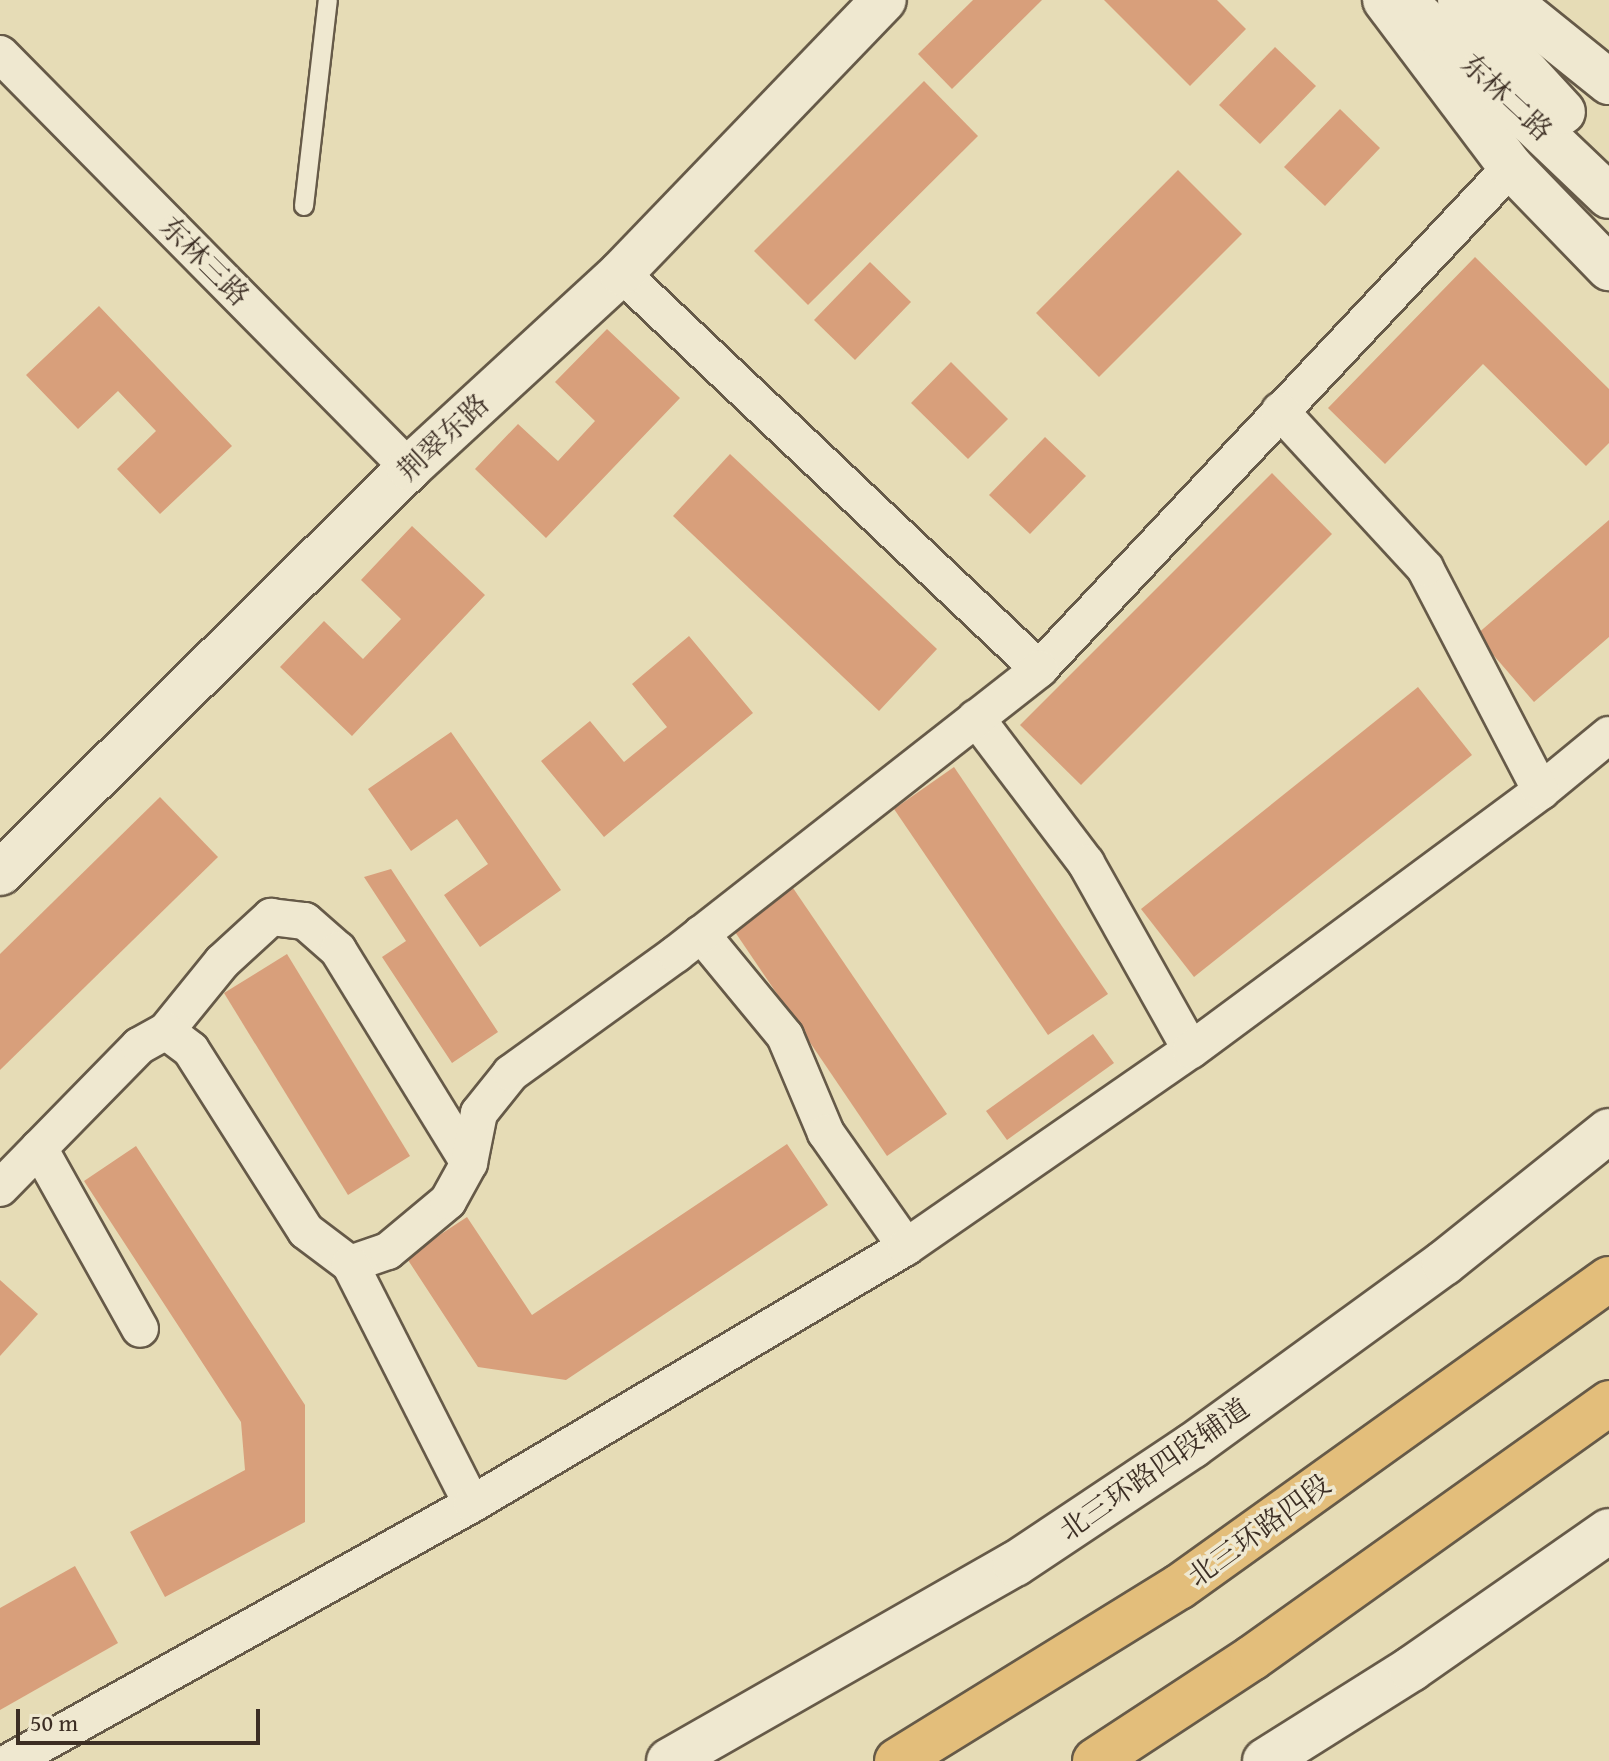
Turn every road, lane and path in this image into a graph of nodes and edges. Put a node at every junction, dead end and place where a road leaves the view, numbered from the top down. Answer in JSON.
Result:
{"nodes":[{"id":1,"x":328,"y":0,"type":"edge"},
{"id":2,"x":884,"y":0,"type":"edge"},
{"id":3,"x":1385,"y":0,"type":"edge"},
{"id":4,"x":1403,"y":0,"type":"edge"},
{"id":5,"x":1460,"y":0,"type":"edge"},
{"id":6,"x":1507,"y":0,"type":"edge"},
{"id":7,"x":0,"y":54,"type":"edge"},
{"id":8,"x":1609,"y":82,"type":"edge"},
{"id":9,"x":1609,"y":160,"type":"edge"},
{"id":10,"x":1511,"y":167,"type":"junction"},
{"id":11,"x":1609,"y":196,"type":"edge"},
{"id":12,"x":304,"y":206,"type":"dead end"},
{"id":13,"x":1609,"y":268,"type":"edge"},
{"id":14,"x":621,"y":273,"type":"junction"},
{"id":15,"x":1280,"y":411,"type":"junction"},
{"id":16,"x":409,"y":468,"type":"junction"},
{"id":17,"x":1039,"y":669,"type":"junction"},
{"id":18,"x":976,"y":718,"type":"junction"},
{"id":19,"x":1609,"y":735,"type":"edge"},
{"id":20,"x":1541,"y":791,"type":"junction"},
{"id":21,"x":0,"y":873,"type":"edge"},
{"id":22,"x":701,"y":934,"type":"junction"},
{"id":23,"x":166,"y":1031,"type":"junction"},
{"id":24,"x":1191,"y":1050,"type":"junction"},
{"id":25,"x":1609,"y":1131,"type":"edge"},
{"id":26,"x":39,"y":1148,"type":"junction"},
{"id":27,"x":469,"y":1163,"type":"junction"},
{"id":28,"x":0,"y":1188,"type":"edge"},
{"id":29,"x":906,"y":1247,"type":"junction"},
{"id":30,"x":350,"y":1264,"type":"junction"},
{"id":31,"x":1609,"y":1279,"type":"edge"},
{"id":32,"x":140,"y":1329,"type":"dead end"},
{"id":33,"x":1609,"y":1403,"type":"edge"},
{"id":34,"x":1609,"y":1413,"type":"edge"},
{"id":35,"x":1545,"y":1451,"type":"junction"},
{"id":36,"x":472,"y":1504,"type":"junction"},
{"id":37,"x":1609,"y":1531,"type":"edge"},
{"id":38,"x":11,"y":1761,"type":"edge"},
{"id":39,"x":669,"y":1761,"type":"edge"},
{"id":40,"x":897,"y":1761,"type":"edge"},
{"id":41,"x":1095,"y":1761,"type":"edge"},
{"id":42,"x":1265,"y":1761,"type":"edge"}],
"edges":[{"from":1,"to":12,"type":"lane"},
{"from":2,"to":14,"type":"main road","name":"荆翠东路"},
{"from":3,"to":10,"type":"main road"},
{"from":4,"to":11,"type":"main road","name":"东林二路"},
{"from":5,"to":9,"type":"main road","name":"东林二路"},
{"from":6,"to":8,"type":"main road"},
{"from":7,"to":16,"type":"street","name":"东林三路"},
{"from":10,"to":13,"type":"main road"},
{"from":10,"to":15,"type":"street"},
{"from":14,"to":16,"type":"main road","name":"荆翠东路"},
{"from":14,"to":17,"type":"street"},
{"from":15,"to":17,"type":"street"},
{"from":15,"to":20,"type":"street"},
{"from":16,"to":21,"type":"main road","name":"荆翠东路"},
{"from":17,"to":18,"type":"street"},
{"from":18,"to":22,"type":"street"},
{"from":18,"to":24,"type":"street"},
{"from":19,"to":20,"type":"street"},
{"from":20,"to":24,"type":"street"},
{"from":22,"to":27,"type":"street"},
{"from":22,"to":29,"type":"street"},
{"from":23,"to":26,"type":"street"},
{"from":23,"to":27,"type":"street"},
{"from":23,"to":30,"type":"street"},
{"from":24,"to":29,"type":"street"},
{"from":25,"to":39,"type":"main road","name":"北三环路四段辅道"},
{"from":26,"to":28,"type":"street"},
{"from":26,"to":32,"type":"street"},
{"from":27,"to":30,"type":"street"},
{"from":29,"to":36,"type":"street"},
{"from":30,"to":36,"type":"street"},
{"from":31,"to":40,"type":"highway","name":"北三环路四段"},
{"from":33,"to":35,"type":"highway"},
{"from":34,"to":35,"type":"highway"},
{"from":35,"to":41,"type":"highway"},
{"from":36,"to":38,"type":"street"},
{"from":37,"to":42,"type":"main road"}]}
